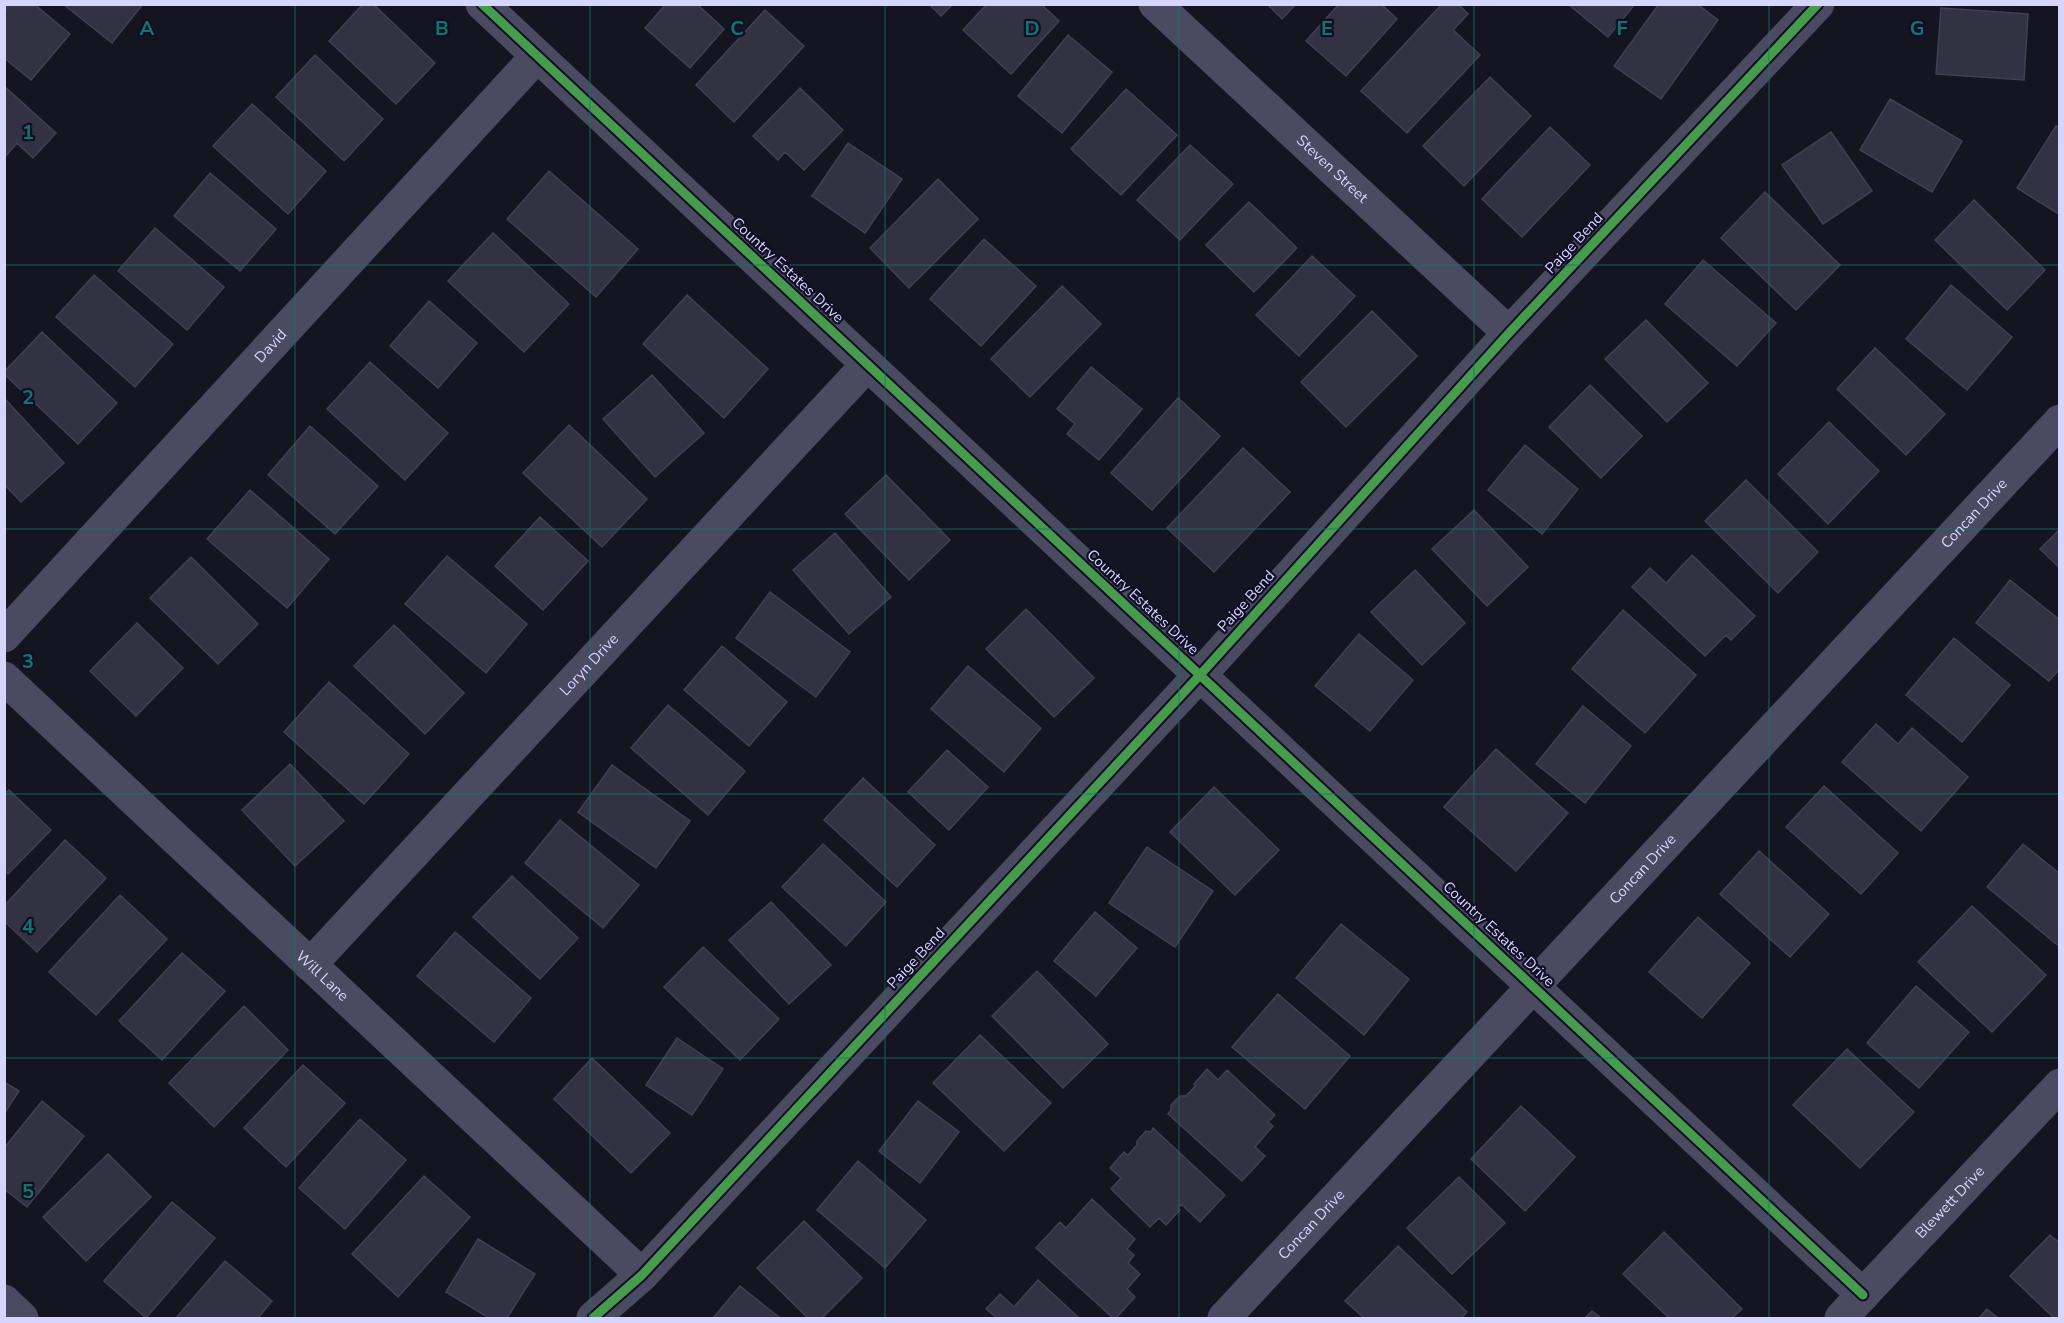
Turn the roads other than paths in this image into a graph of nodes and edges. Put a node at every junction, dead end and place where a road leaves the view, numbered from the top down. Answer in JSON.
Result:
{"nodes":[{"id":1,"x":482,"y":4,"type":"edge"},
{"id":2,"x":1155,"y":4,"type":"edge"},
{"id":3,"x":1818,"y":4,"type":"edge"},
{"id":4,"x":537,"y":56,"type":"junction"},
{"id":5,"x":1509,"y":333,"type":"junction"},
{"id":6,"x":867,"y":365,"type":"junction"},
{"id":7,"x":2060,"y":421,"type":"edge"},
{"id":8,"x":4,"y":636,"type":"edge"},
{"id":9,"x":1200,"y":675,"type":"junction"},
{"id":10,"x":4,"y":678,"type":"edge"},
{"id":11,"x":310,"y":964,"type":"junction"},
{"id":12,"x":1533,"y":986,"type":"junction"},
{"id":13,"x":2060,"y":1085,"type":"edge"},
{"id":14,"x":642,"y":1275,"type":"junction"},
{"id":15,"x":1863,"y":1295,"type":"junction"},
{"id":16,"x":4,"y":1302,"type":"edge"},
{"id":17,"x":22,"y":1318,"type":"edge"},
{"id":18,"x":592,"y":1318,"type":"edge"},
{"id":19,"x":1224,"y":1318,"type":"edge"},
{"id":20,"x":1842,"y":1318,"type":"edge"}],
"edges":[{"from":1,"to":4,"type":"street","name":"Country Estates Drive"},
{"from":2,"to":5,"type":"street","name":"Steven Street"},
{"from":3,"to":5,"type":"street","name":"Paige Bend"},
{"from":4,"to":6,"type":"street","name":"Country Estates Drive"},
{"from":4,"to":8,"type":"street","name":"David"},
{"from":5,"to":9,"type":"street","name":"Paige Bend"},
{"from":6,"to":9,"type":"street","name":"Country Estates Drive"},
{"from":6,"to":11,"type":"street","name":"Loryn Drive"},
{"from":7,"to":12,"type":"street","name":"Concan Drive"},
{"from":9,"to":12,"type":"street","name":"Country Estates Drive"},
{"from":9,"to":14,"type":"street","name":"Paige Bend"},
{"from":10,"to":11,"type":"street","name":"Will Lane"},
{"from":11,"to":14,"type":"street","name":"Will Lane"},
{"from":12,"to":15,"type":"street","name":"Country Estates Drive"},
{"from":12,"to":19,"type":"street","name":"Concan Drive"},
{"from":13,"to":15,"type":"street","name":"Blewett Drive"},
{"from":14,"to":18,"type":"street","name":"Paige Bend"},
{"from":15,"to":20,"type":"street","name":"Blewett Drive"},
{"from":16,"to":17,"type":"street"}]}
